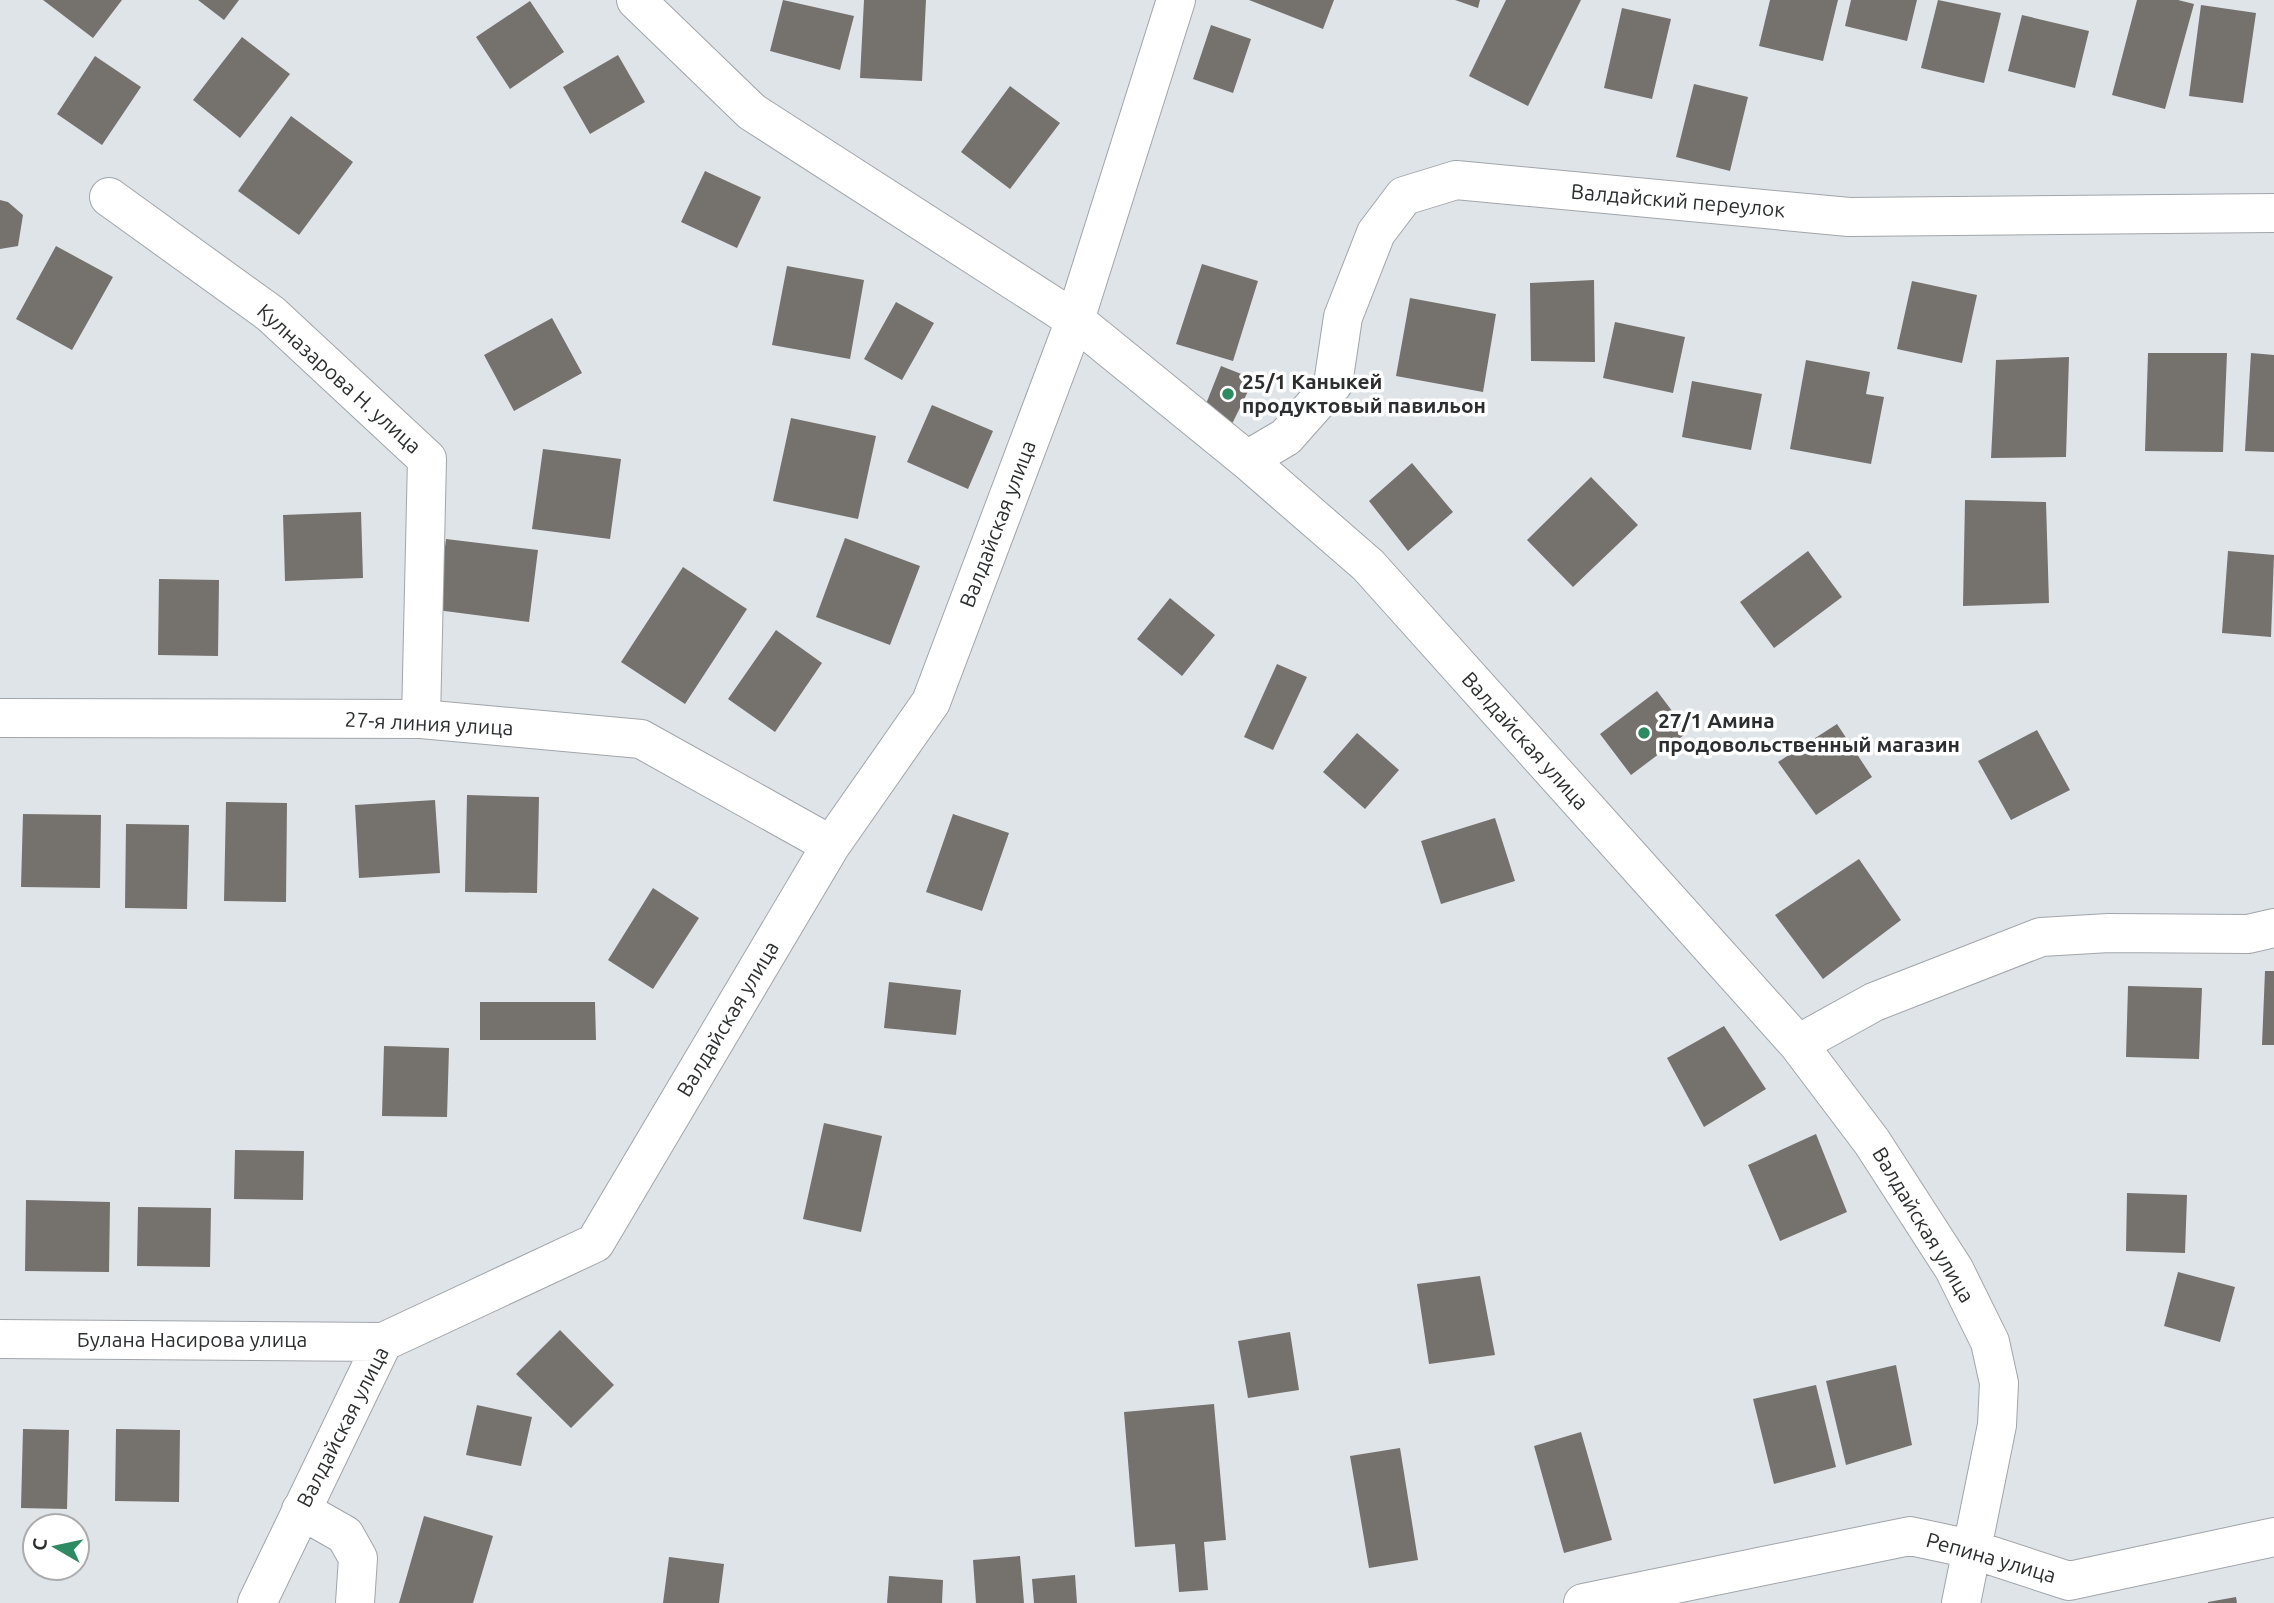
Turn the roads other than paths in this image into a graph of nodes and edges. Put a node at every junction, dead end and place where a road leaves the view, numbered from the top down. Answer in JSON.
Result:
{"nodes":[{"id":1,"x":636,"y":0,"type":"edge"},
{"id":2,"x":1175,"y":0,"type":"edge"},
{"id":3,"x":109,"y":197,"type":"dead end"},
{"id":4,"x":2274,"y":213,"type":"edge"},
{"id":5,"x":1075,"y":320,"type":"junction"},
{"id":6,"x":1247,"y":460,"type":"junction"},
{"id":7,"x":0,"y":718,"type":"edge"},
{"id":8,"x":421,"y":719,"type":"junction"},
{"id":9,"x":831,"y":845,"type":"junction"},
{"id":10,"x":2274,"y":928,"type":"edge"},
{"id":11,"x":1798,"y":1044,"type":"junction"},
{"id":12,"x":0,"y":1339,"type":"edge"},
{"id":13,"x":383,"y":1342,"type":"junction"},
{"id":14,"x":301,"y":1510,"type":"junction"},
{"id":15,"x":2274,"y":1537,"type":"edge"},
{"id":16,"x":1971,"y":1549,"type":"junction"},
{"id":17,"x":257,"y":1603,"type":"edge"},
{"id":18,"x":355,"y":1603,"type":"edge"},
{"id":19,"x":1583,"y":1603,"type":"edge"},
{"id":20,"x":1961,"y":1603,"type":"edge"}],
"edges":[{"from":1,"to":5,"type":"street","name":"Валдайская улица"},
{"from":2,"to":5,"type":"street","name":"Валдайская улица"},
{"from":3,"to":8,"type":"street","name":"Кулназарова Н. улица"},
{"from":4,"to":6,"type":"street","name":"Валдайский переулок"},
{"from":5,"to":6,"type":"street","name":"Валдайская улица"},
{"from":5,"to":9,"type":"street","name":"Валдайская улица"},
{"from":6,"to":11,"type":"street","name":"Валдайская улица"},
{"from":7,"to":8,"type":"street","name":"27-я линия улица"},
{"from":8,"to":9,"type":"street","name":"27-я линия улица"},
{"from":9,"to":13,"type":"street","name":"Валдайская улица"},
{"from":10,"to":11,"type":"street"},
{"from":11,"to":16,"type":"street","name":"Валдайская улица"},
{"from":12,"to":13,"type":"street","name":"Булана Насирова улица"},
{"from":13,"to":14,"type":"street","name":"Валдайская улица"},
{"from":14,"to":17,"type":"street","name":"Валдайская улица"},
{"from":14,"to":18,"type":"street"},
{"from":15,"to":16,"type":"street","name":"Репина улица"},
{"from":16,"to":19,"type":"street","name":"Репина улица"},
{"from":16,"to":20,"type":"street","name":"Валдайская улица"}]}
